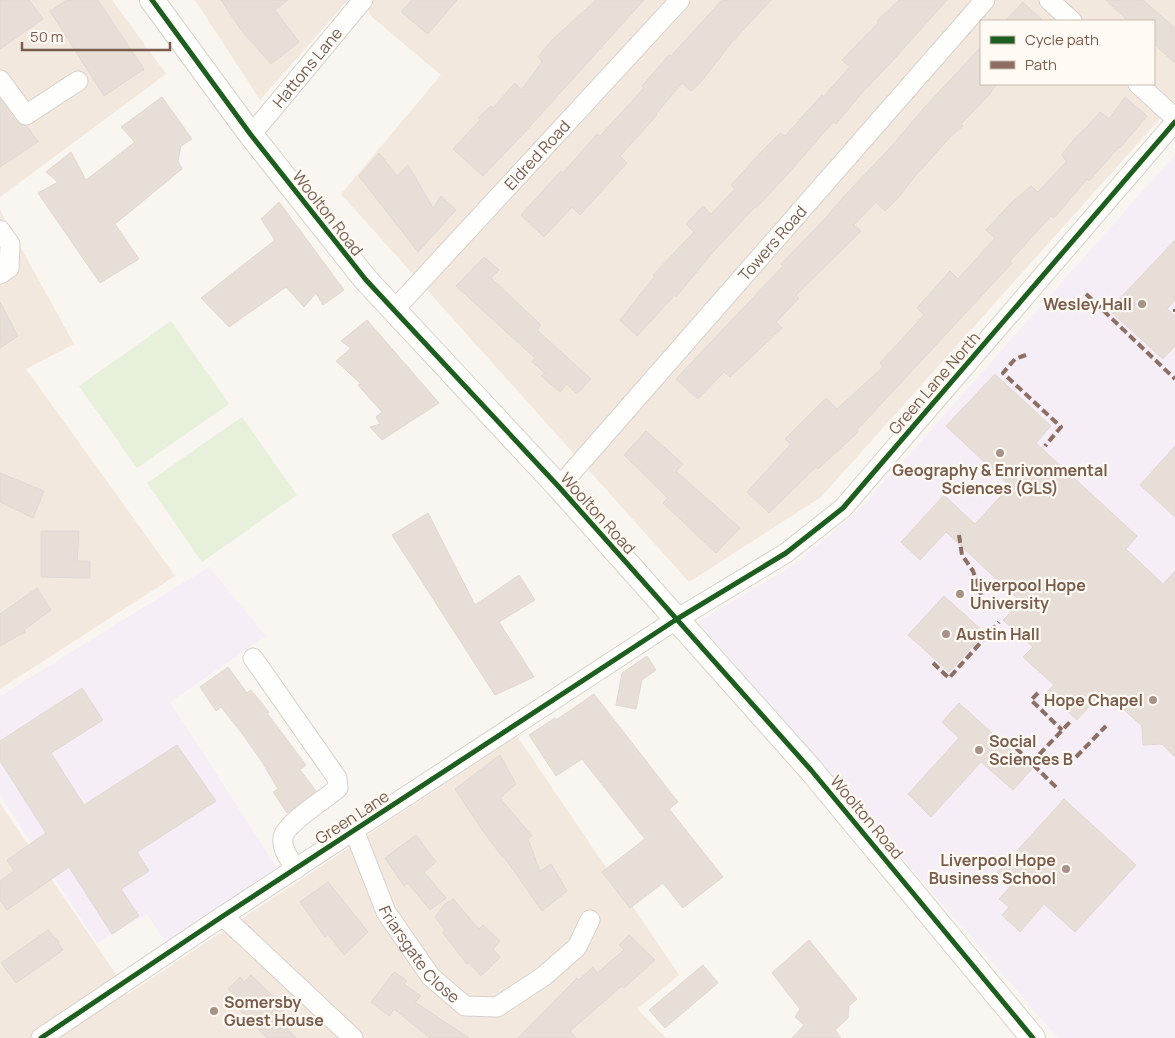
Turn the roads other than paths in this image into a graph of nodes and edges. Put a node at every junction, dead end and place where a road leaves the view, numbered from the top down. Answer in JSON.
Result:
{"nodes":[{"id":1,"x":152,"y":0,"type":"edge"},
{"id":2,"x":363,"y":0,"type":"edge"},
{"id":3,"x":680,"y":0,"type":"edge"},
{"id":4,"x":985,"y":0,"type":"edge"},
{"id":5,"x":1049,"y":0,"type":"edge"},
{"id":6,"x":1071,"y":20,"type":"edge"},
{"id":7,"x":0,"y":80,"type":"edge"},
{"id":8,"x":78,"y":81,"type":"dead end"},
{"id":9,"x":1139,"y":85,"type":"edge"},
{"id":10,"x":1175,"y":118,"type":"edge"},
{"id":11,"x":1175,"y":122,"type":"edge"},
{"id":12,"x":251,"y":135,"type":"junction"},
{"id":13,"x":5,"y":237,"type":"edge"},
{"id":14,"x":0,"y":274,"type":"edge"},
{"id":15,"x":394,"y":310,"type":"junction"},
{"id":16,"x":559,"y":487,"type":"junction"},
{"id":17,"x":677,"y":619,"type":"junction"},
{"id":18,"x":253,"y":658,"type":"dead end"},
{"id":19,"x":354,"y":830,"type":"junction"},
{"id":20,"x":296,"y":869,"type":"junction"},
{"id":21,"x":223,"y":916,"type":"junction"},
{"id":22,"x":590,"y":920,"type":"dead end"},
{"id":23,"x":41,"y":1038,"type":"edge"},
{"id":24,"x":353,"y":1038,"type":"edge"},
{"id":25,"x":1033,"y":1038,"type":"edge"}],
"edges":[{"from":1,"to":12,"type":"street","name":"Woolton Road"},
{"from":2,"to":12,"type":"street","name":"Hattons Lane"},
{"from":3,"to":15,"type":"street","name":"Eldred Road"},
{"from":4,"to":16,"type":"street","name":"Towers Road"},
{"from":5,"to":6,"type":"street"},
{"from":7,"to":8,"type":"street"},
{"from":9,"to":10,"type":"street"},
{"from":11,"to":17,"type":"street","name":"Green Lane North"},
{"from":12,"to":15,"type":"street","name":"Woolton Road"},
{"from":13,"to":14,"type":"street"},
{"from":15,"to":16,"type":"street","name":"Woolton Road"},
{"from":16,"to":17,"type":"street","name":"Woolton Road"},
{"from":17,"to":19,"type":"street","name":"Green Lane"},
{"from":17,"to":25,"type":"street","name":"Woolton Road"},
{"from":18,"to":20,"type":"street"},
{"from":19,"to":20,"type":"street","name":"Green Lane"},
{"from":19,"to":22,"type":"street","name":"Friarsgate Close"},
{"from":20,"to":21,"type":"street","name":"Green Lane"},
{"from":21,"to":23,"type":"street","name":"Green Lane"},
{"from":21,"to":24,"type":"street"}]}
